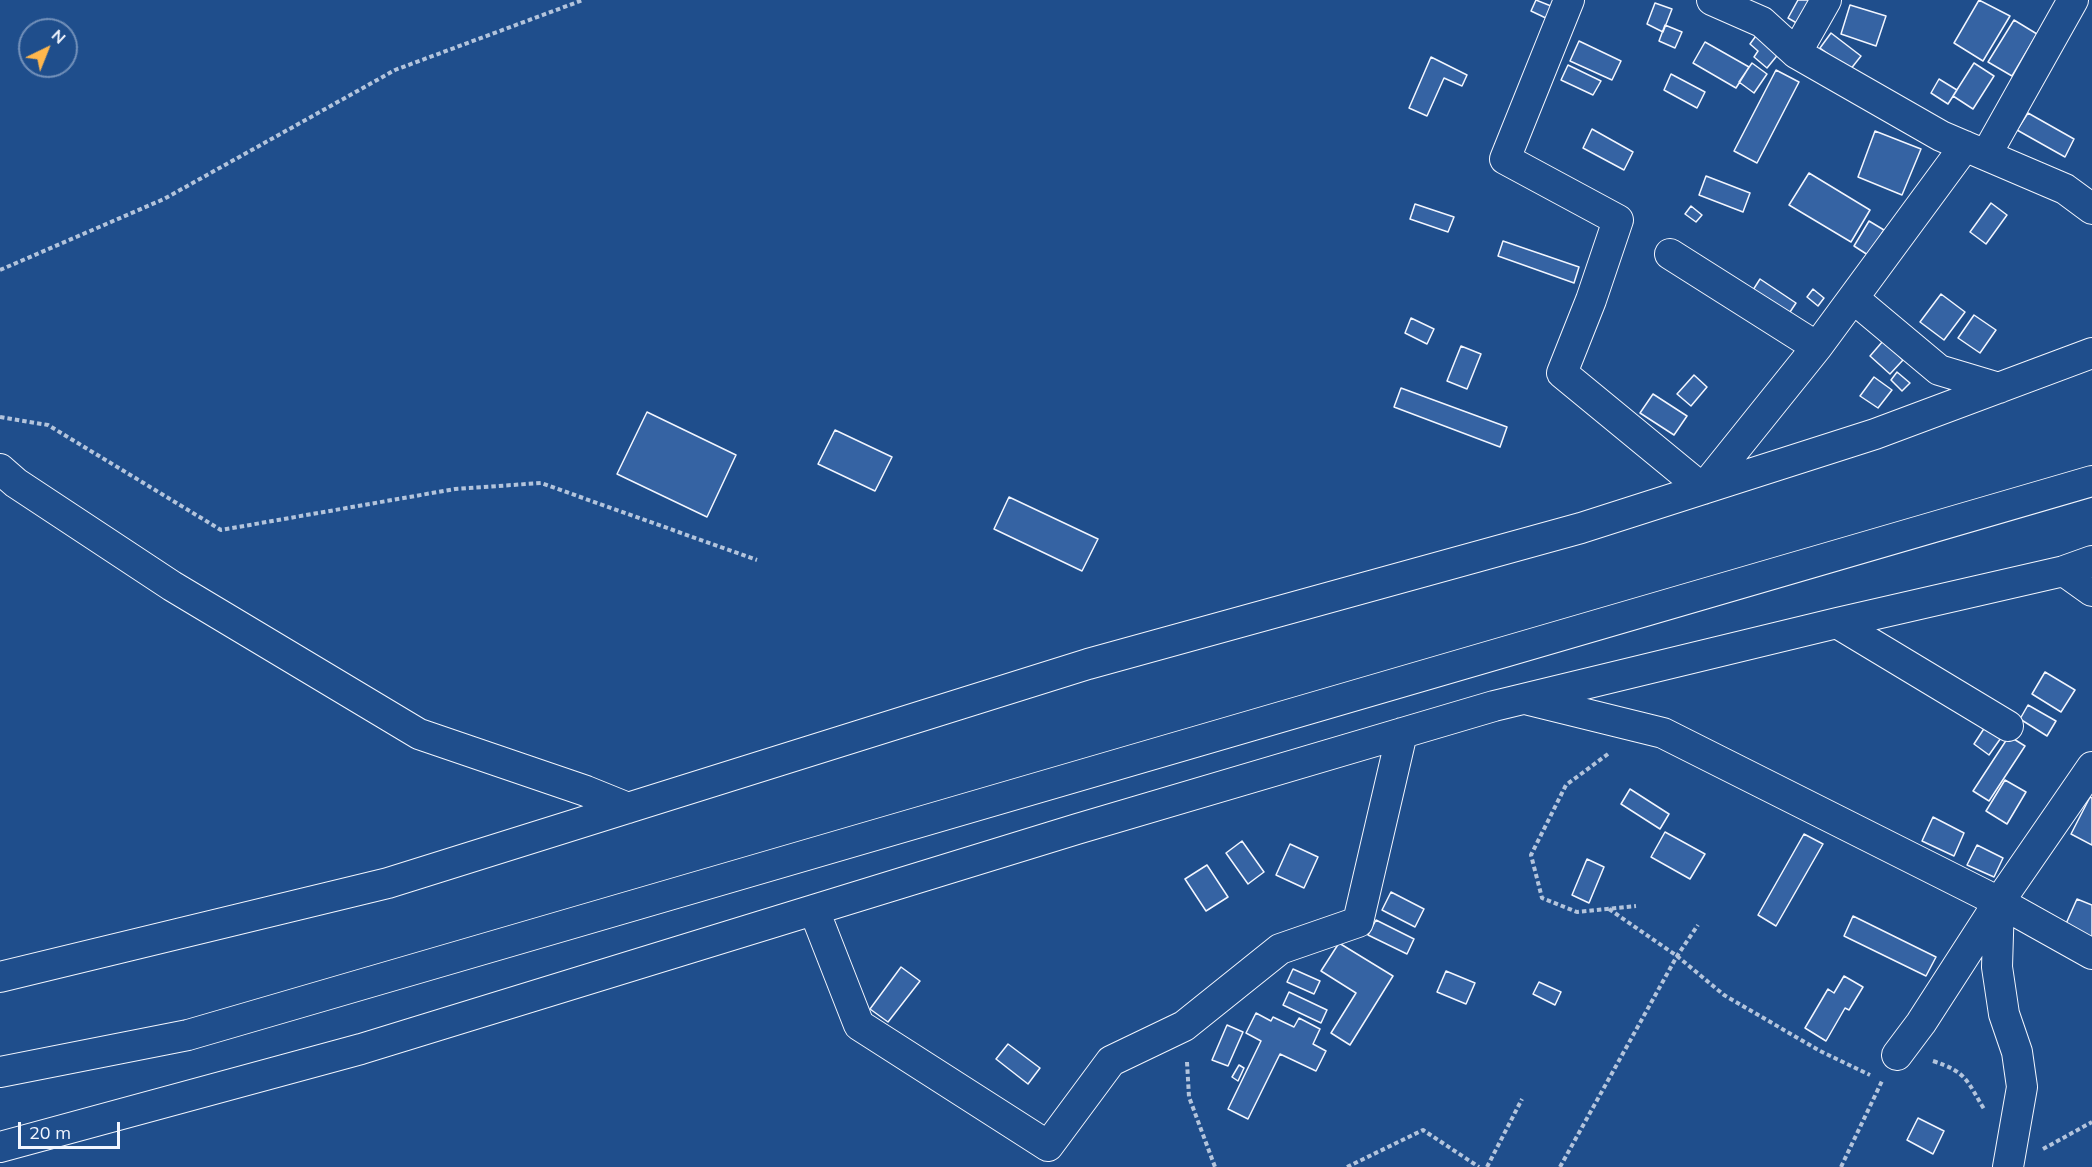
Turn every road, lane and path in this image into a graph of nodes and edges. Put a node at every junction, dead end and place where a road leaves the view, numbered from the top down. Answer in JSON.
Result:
{"nodes":[{"id":1,"x":583,"y":0,"type":"edge"},
{"id":2,"x":1569,"y":0,"type":"edge"},
{"id":3,"x":1713,"y":0,"type":"edge"},
{"id":4,"x":1826,"y":0,"type":"edge"},
{"id":5,"x":2073,"y":0,"type":"edge"},
{"id":6,"x":1796,"y":53,"type":"junction"},
{"id":7,"x":1976,"y":151,"type":"junction"},
{"id":8,"x":2092,"y":209,"type":"edge"},
{"id":9,"x":1670,"y":254,"type":"dead end"},
{"id":10,"x":0,"y":270,"type":"edge"},
{"id":11,"x":1853,"y":298,"type":"junction"},
{"id":12,"x":1817,"y":347,"type":"junction"},
{"id":13,"x":2092,"y":353,"type":"edge"},
{"id":14,"x":1999,"y":388,"type":"junction"},
{"id":15,"x":0,"y":417,"type":"edge"},
{"id":16,"x":0,"y":470,"type":"edge"},
{"id":17,"x":2092,"y":482,"type":"edge"},
{"id":18,"x":1703,"y":489,"type":"junction"},
{"id":19,"x":757,"y":560,"type":"dead end"},
{"id":20,"x":2092,"y":561,"type":"edge"},
{"id":21,"x":2064,"y":571,"type":"junction"},
{"id":22,"x":2092,"y":591,"type":"edge"},
{"id":23,"x":1837,"y":623,"type":"junction"},
{"id":24,"x":1523,"y":698,"type":"junction"},
{"id":25,"x":2008,"y":726,"type":"dead end"},
{"id":26,"x":1643,"y":728,"type":"junction"},
{"id":27,"x":1402,"y":733,"type":"junction"},
{"id":28,"x":2092,"y":767,"type":"edge"},
{"id":29,"x":628,"y":808,"type":"junction"},
{"id":30,"x":1998,"y":902,"type":"junction"},
{"id":31,"x":1636,"y":906,"type":"dead end"},
{"id":32,"x":1609,"y":909,"type":"junction"},
{"id":33,"x":814,"y":910,"type":"junction"},
{"id":34,"x":1698,"y":925,"type":"dead end"},
{"id":35,"x":2092,"y":954,"type":"edge"},
{"id":36,"x":1677,"y":956,"type":"junction"},
{"id":37,"x":0,"y":977,"type":"edge"},
{"id":38,"x":1184,"y":1026,"type":"junction"},
{"id":39,"x":1897,"y":1055,"type":"junction"},
{"id":40,"x":0,"y":1072,"type":"edge"},
{"id":41,"x":1882,"y":1080,"type":"junction"},
{"id":42,"x":1522,"y":1099,"type":"dead end"},
{"id":43,"x":2092,"y":1122,"type":"edge"},
{"id":44,"x":0,"y":1147,"type":"edge"},
{"id":45,"x":2020,"y":1156,"type":"edge"},
{"id":46,"x":1215,"y":1167,"type":"edge"},
{"id":47,"x":1347,"y":1167,"type":"edge"},
{"id":48,"x":1479,"y":1167,"type":"edge"},
{"id":49,"x":1487,"y":1167,"type":"edge"},
{"id":50,"x":1560,"y":1167,"type":"edge"},
{"id":51,"x":1841,"y":1167,"type":"edge"}],
"edges":[{"from":1,"to":10,"type":"path"},
{"from":2,"to":18,"type":"street"},
{"from":3,"to":6,"type":"street"},
{"from":4,"to":6,"type":"street"},
{"from":5,"to":7,"type":"street"},
{"from":6,"to":7,"type":"street"},
{"from":7,"to":8,"type":"street"},
{"from":7,"to":11,"type":"street"},
{"from":9,"to":12,"type":"street"},
{"from":11,"to":12,"type":"street"},
{"from":11,"to":14,"type":"street"},
{"from":12,"to":18,"type":"street"},
{"from":13,"to":14,"type":"street"},
{"from":14,"to":18,"type":"street"},
{"from":15,"to":19,"type":"path"},
{"from":16,"to":29,"type":"street"},
{"from":17,"to":40,"type":"street"},
{"from":18,"to":29,"type":"street"},
{"from":20,"to":21,"type":"street"},
{"from":21,"to":22,"type":"street"},
{"from":21,"to":23,"type":"street"},
{"from":23,"to":24,"type":"street"},
{"from":23,"to":25,"type":"street"},
{"from":24,"to":26,"type":"street"},
{"from":24,"to":27,"type":"street"},
{"from":26,"to":30,"type":"street"},
{"from":26,"to":32,"type":"path"},
{"from":27,"to":33,"type":"street"},
{"from":27,"to":38,"type":"street"},
{"from":28,"to":30,"type":"street"},
{"from":29,"to":37,"type":"street"},
{"from":30,"to":35,"type":"street"},
{"from":30,"to":39,"type":"street"},
{"from":30,"to":45,"type":"street"},
{"from":31,"to":32,"type":"path"},
{"from":32,"to":36,"type":"path"},
{"from":33,"to":38,"type":"street"},
{"from":33,"to":44,"type":"street"},
{"from":34,"to":36,"type":"path"},
{"from":36,"to":41,"type":"path"},
{"from":36,"to":50,"type":"path"},
{"from":38,"to":46,"type":"path"},
{"from":39,"to":41,"type":"path"},
{"from":39,"to":45,"type":"path"},
{"from":41,"to":51,"type":"path"},
{"from":42,"to":49,"type":"path"},
{"from":43,"to":45,"type":"path"},
{"from":47,"to":48,"type":"path"}]}
